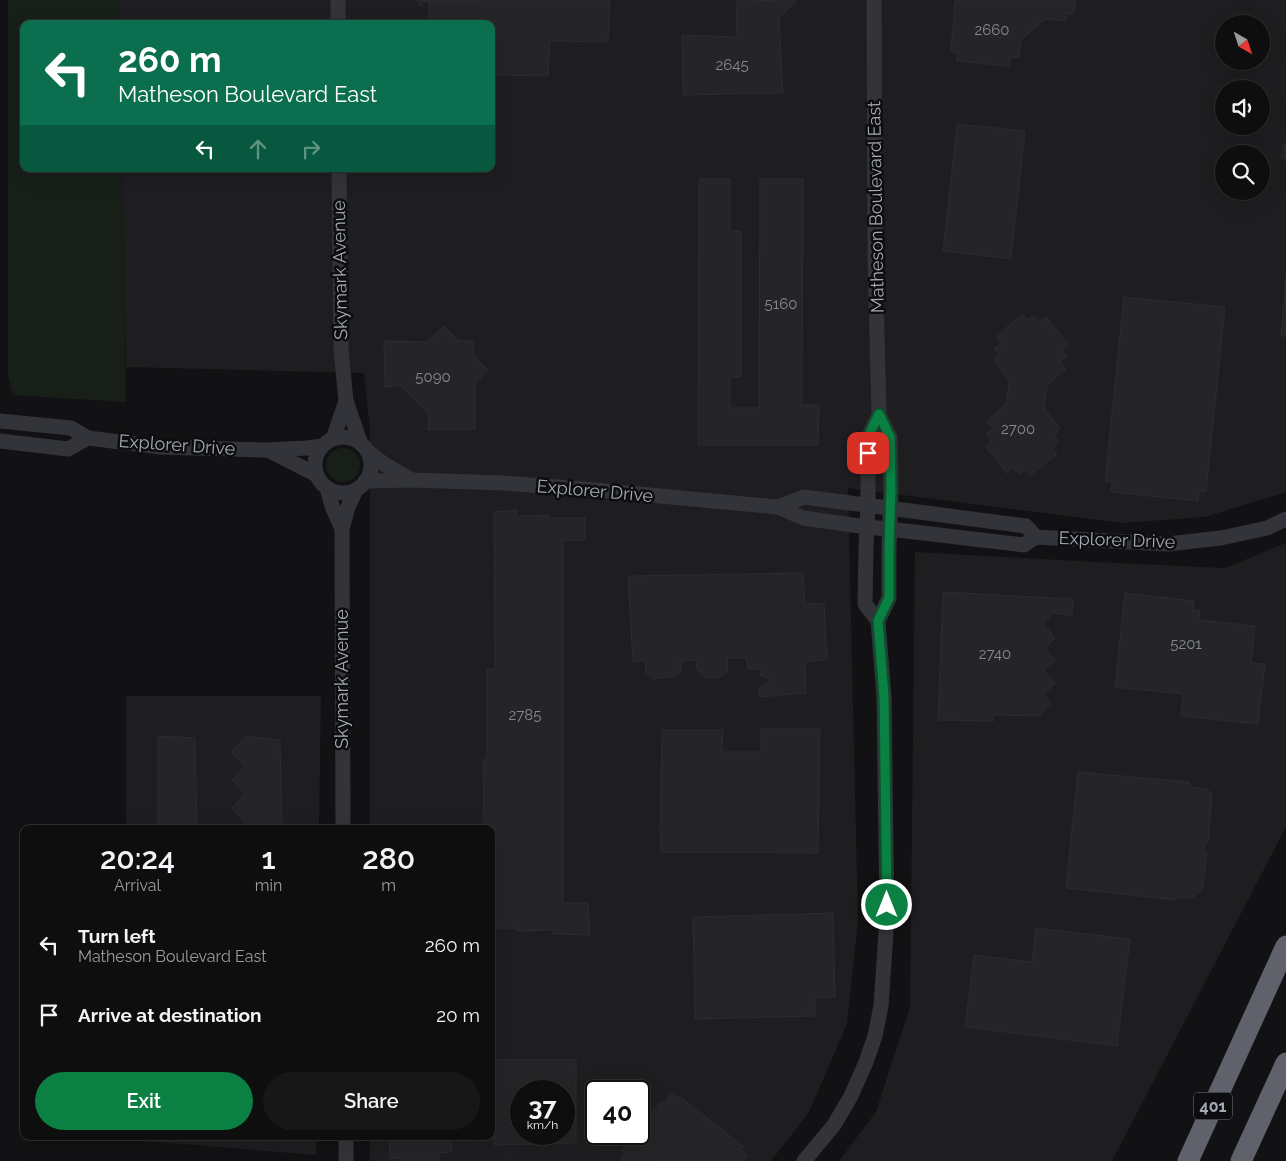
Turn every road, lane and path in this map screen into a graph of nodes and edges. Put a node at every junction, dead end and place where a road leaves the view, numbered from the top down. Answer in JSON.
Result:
{"nodes":[{"id":1,"x":338,"y":0,"type":"edge"},
{"id":2,"x":874,"y":0,"type":"edge"},
{"id":3,"x":338,"y":20,"type":"edge"},
{"id":4,"x":339,"y":172,"type":"edge"},
{"id":5,"x":346,"y":400,"type":"junction"},
{"id":6,"x":879,"y":414,"type":"junction"},
{"id":7,"x":0,"y":421,"type":"edge"},
{"id":8,"x":88,"y":438,"type":"junction"},
{"id":9,"x":0,"y":441,"type":"edge"},
{"id":10,"x":328,"y":443,"type":"junction"},
{"id":11,"x":364,"y":448,"type":"junction"},
{"id":12,"x":266,"y":450,"type":"junction"},
{"id":13,"x":317,"y":475,"type":"junction"},
{"id":14,"x":412,"y":480,"type":"junction"},
{"id":15,"x":360,"y":486,"type":"junction"},
{"id":16,"x":327,"y":488,"type":"junction"},
{"id":17,"x":868,"y":506,"type":"junction"},
{"id":18,"x":778,"y":507,"type":"junction"},
{"id":19,"x":890,"y":508,"type":"junction"},
{"id":20,"x":1286,"y":519,"type":"edge"},
{"id":21,"x":867,"y":528,"type":"junction"},
{"id":22,"x":342,"y":529,"type":"junction"},
{"id":23,"x":889,"y":529,"type":"junction"},
{"id":24,"x":1036,"y":537,"type":"junction"},
{"id":25,"x":878,"y":621,"type":"junction"},
{"id":26,"x":343,"y":825,"type":"edge"},
{"id":27,"x":1286,"y":946,"type":"edge"},
{"id":28,"x":1238,"y":1050,"type":"junction"},
{"id":29,"x":1286,"y":1063,"type":"edge"},
{"id":30,"x":346,"y":1140,"type":"edge"},
{"id":31,"x":346,"y":1161,"type":"edge"},
{"id":32,"x":804,"y":1161,"type":"edge"},
{"id":33,"x":1173,"y":1161,"type":"edge"},
{"id":34,"x":1188,"y":1161,"type":"edge"},
{"id":35,"x":1241,"y":1161,"type":"edge"}],
"edges":[{"from":1,"to":3,"type":"street"},
{"from":2,"to":6,"type":"street","name":"Matheson Boulevard East"},
{"from":4,"to":5,"type":"street","name":"Skymark Avenue"},
{"from":5,"to":10,"type":"street","name":"Skymark Avenue"},
{"from":5,"to":11,"type":"street","name":"Skymark Avenue"},
{"from":6,"to":17,"type":"street","name":"Matheson Boulevard East"},
{"from":6,"to":19,"type":"street","name":"Matheson Boulevard East"},
{"from":7,"to":8,"type":"street","name":"Explorer Drive"},
{"from":8,"to":9,"type":"street"},
{"from":8,"to":12,"type":"street","name":"Explorer Drive"},
{"from":10,"to":11,"type":"street"},
{"from":10,"to":12,"type":"street","name":"Explorer Drive"},
{"from":10,"to":13,"type":"street"},
{"from":11,"to":14,"type":"street","name":"Explorer Drive"},
{"from":11,"to":15,"type":"street"},
{"from":12,"to":13,"type":"street","name":"Explorer Drive"},
{"from":13,"to":16,"type":"street"},
{"from":14,"to":15,"type":"street","name":"Explorer Drive"},
{"from":14,"to":18,"type":"street","name":"Explorer Drive"},
{"from":15,"to":16,"type":"street"},
{"from":15,"to":22,"type":"street","name":"Skymark Avenue"},
{"from":16,"to":22,"type":"street","name":"Skymark Avenue"},
{"from":17,"to":18,"type":"street","name":"Explorer Drive"},
{"from":17,"to":19,"type":"street","name":"Explorer Drive"},
{"from":17,"to":21,"type":"street","name":"Matheson Boulevard East"},
{"from":18,"to":21,"type":"street","name":"Explorer Drive"},
{"from":19,"to":23,"type":"street","name":"Matheson Boulevard East"},
{"from":19,"to":24,"type":"street","name":"Explorer Drive"},
{"from":20,"to":24,"type":"street","name":"Explorer Drive"},
{"from":21,"to":23,"type":"street","name":"Explorer Drive"},
{"from":21,"to":25,"type":"street","name":"Matheson Boulevard East"},
{"from":22,"to":26,"type":"street","name":"Skymark Avenue"},
{"from":23,"to":24,"type":"street","name":"Explorer Drive"},
{"from":23,"to":25,"type":"street","name":"Matheson Boulevard East"},
{"from":25,"to":32,"type":"street","name":"Matheson Boulevard East"},
{"from":27,"to":28,"type":"highway","number":"401"},
{"from":28,"to":33,"type":"highway"},
{"from":28,"to":34,"type":"highway","number":"401"},
{"from":29,"to":35,"type":"highway","number":"401"},
{"from":30,"to":31,"type":"street"}]}
